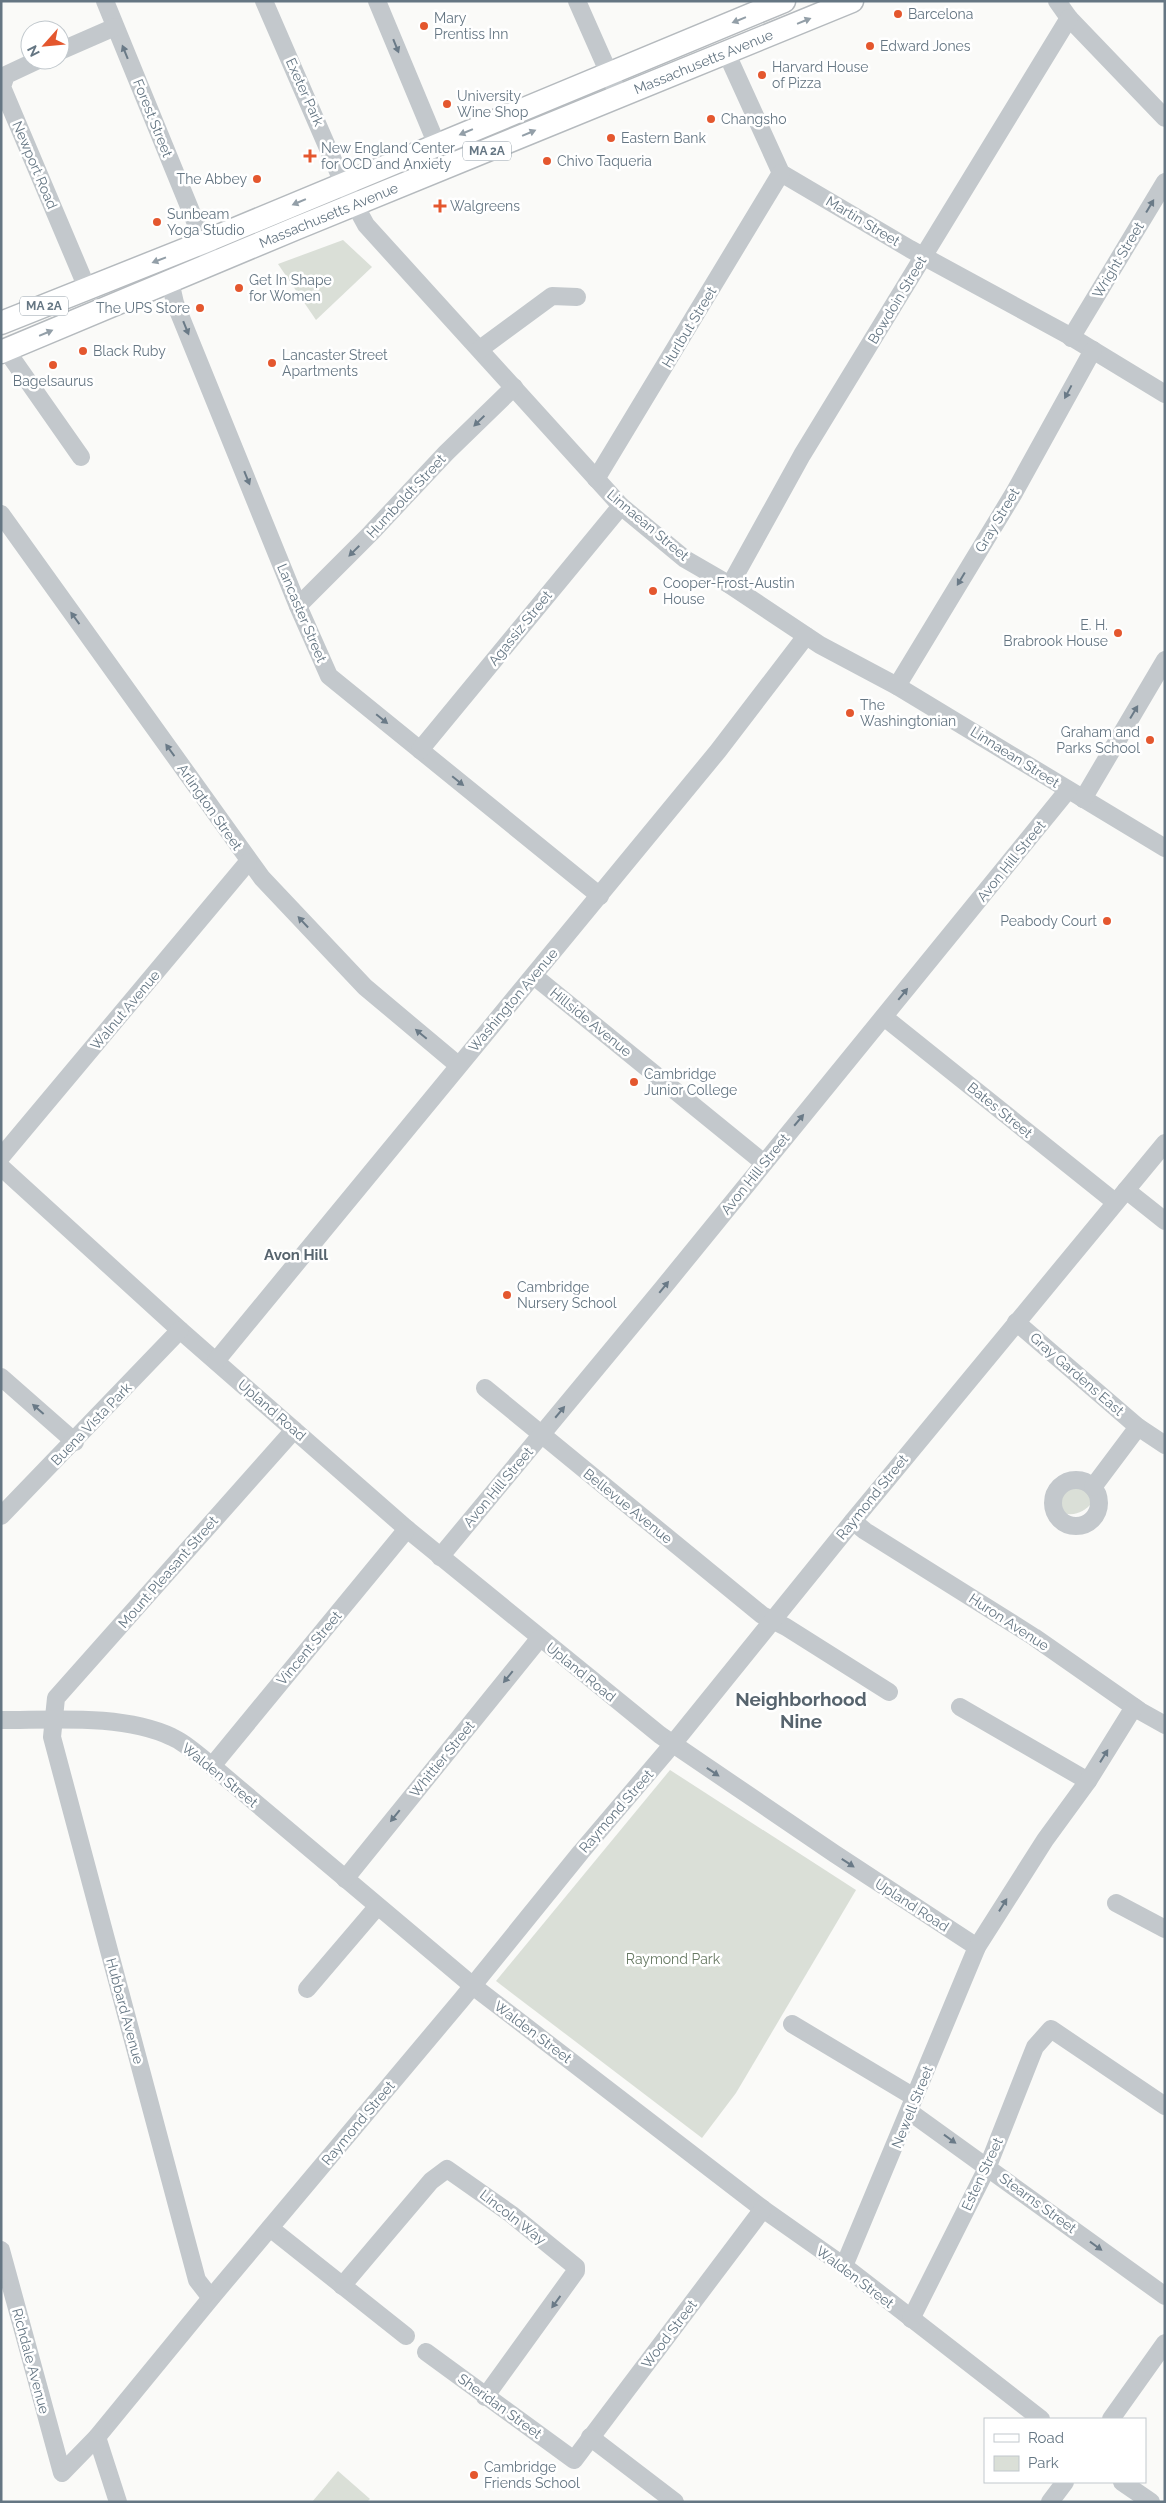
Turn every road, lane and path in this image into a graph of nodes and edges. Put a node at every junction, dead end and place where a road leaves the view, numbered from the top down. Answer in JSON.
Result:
{"nodes":[{"id":1,"x":105,"y":1,"type":"edge"},
{"id":2,"x":264,"y":1,"type":"edge"},
{"id":3,"x":377,"y":1,"type":"edge"},
{"id":4,"x":577,"y":1,"type":"edge"},
{"id":5,"x":784,"y":1,"type":"edge"},
{"id":6,"x":852,"y":1,"type":"edge"},
{"id":7,"x":1057,"y":1,"type":"edge"},
{"id":8,"x":1069,"y":18,"type":"junction"},
{"id":9,"x":115,"y":27,"type":"junction"},
{"id":10,"x":70,"y":46,"type":"edge"},
{"id":11,"x":726,"y":52,"type":"junction"},
{"id":12,"x":20,"y":69,"type":"edge"},
{"id":13,"x":608,"y":73,"type":"junction"},
{"id":14,"x":619,"y":96,"type":"junction"},
{"id":15,"x":1165,"y":118,"type":"edge"},
{"id":16,"x":436,"y":145,"type":"junction"},
{"id":17,"x":781,"y":173,"type":"junction"},
{"id":18,"x":1165,"y":182,"type":"edge"},
{"id":19,"x":344,"y":183,"type":"junction"},
{"id":20,"x":355,"y":205,"type":"junction"},
{"id":21,"x":204,"y":242,"type":"junction"},
{"id":22,"x":923,"y":256,"type":"junction"},
{"id":23,"x":213,"y":263,"type":"junction"},
{"id":24,"x":170,"y":282,"type":"junction"},
{"id":25,"x":87,"y":288,"type":"junction"},
{"id":26,"x":577,"y":297,"type":"dead end"},
{"id":27,"x":1,"y":323,"type":"edge"},
{"id":28,"x":1072,"y":338,"type":"junction"},
{"id":29,"x":480,"y":349,"type":"junction"},
{"id":30,"x":1092,"y":350,"type":"junction"},
{"id":31,"x":4,"y":351,"type":"edge"},
{"id":32,"x":1162,"y":386,"type":"edge"},
{"id":33,"x":514,"y":387,"type":"junction"},
{"id":34,"x":81,"y":457,"type":"dead end"},
{"id":35,"x":596,"y":479,"type":"junction"},
{"id":36,"x":621,"y":506,"type":"junction"},
{"id":37,"x":1,"y":514,"type":"edge"},
{"id":38,"x":730,"y":585,"type":"junction"},
{"id":39,"x":298,"y":606,"type":"junction"},
{"id":40,"x":806,"y":636,"type":"junction"},
{"id":41,"x":1165,"y":660,"type":"edge"},
{"id":42,"x":897,"y":686,"type":"junction"},
{"id":43,"x":420,"y":750,"type":"junction"},
{"id":44,"x":1075,"y":795,"type":"junction"},
{"id":45,"x":1165,"y":848,"type":"edge"},
{"id":46,"x":248,"y":862,"type":"junction"},
{"id":47,"x":600,"y":896,"type":"junction"},
{"id":48,"x":534,"y":976,"type":"junction"},
{"id":49,"x":884,"y":1016,"type":"junction"},
{"id":50,"x":458,"y":1066,"type":"junction"},
{"id":51,"x":1165,"y":1143,"type":"edge"},
{"id":52,"x":1,"y":1157,"type":"edge"},
{"id":53,"x":764,"y":1163,"type":"junction"},
{"id":54,"x":1,"y":1166,"type":"edge"},
{"id":55,"x":1120,"y":1196,"type":"junction"},
{"id":56,"x":1165,"y":1221,"type":"edge"},
{"id":57,"x":1016,"y":1322,"type":"junction"},
{"id":58,"x":180,"y":1330,"type":"junction"},
{"id":59,"x":216,"y":1361,"type":"junction"},
{"id":60,"x":1,"y":1377,"type":"edge"},
{"id":61,"x":485,"y":1388,"type":"dead end"},
{"id":62,"x":1138,"y":1427,"type":"junction"},
{"id":63,"x":294,"y":1430,"type":"junction"},
{"id":64,"x":542,"y":1434,"type":"junction"},
{"id":65,"x":75,"y":1442,"type":"junction"},
{"id":66,"x":1165,"y":1445,"type":"edge"},
{"id":67,"x":1093,"y":1487,"type":"dead end"},
{"id":68,"x":1,"y":1516,"type":"edge"},
{"id":69,"x":853,"y":1521,"type":"junction"},
{"id":70,"x":407,"y":1529,"type":"junction"},
{"id":71,"x":440,"y":1557,"type":"junction"},
{"id":72,"x":773,"y":1620,"type":"junction"},
{"id":73,"x":539,"y":1639,"type":"junction"},
{"id":74,"x":889,"y":1692,"type":"dead end"},
{"id":75,"x":960,"y":1707,"type":"dead end"},
{"id":76,"x":1134,"y":1707,"type":"junction"},
{"id":77,"x":1,"y":1720,"type":"edge"},
{"id":78,"x":54,"y":1720,"type":"junction"},
{"id":79,"x":1165,"y":1726,"type":"edge"},
{"id":80,"x":672,"y":1745,"type":"junction"},
{"id":81,"x":212,"y":1766,"type":"junction"},
{"id":82,"x":1088,"y":1782,"type":"junction"},
{"id":83,"x":344,"y":1879,"type":"junction"},
{"id":84,"x":1116,"y":1903,"type":"dead end"},
{"id":85,"x":377,"y":1906,"type":"junction"},
{"id":86,"x":1165,"y":1929,"type":"edge"},
{"id":87,"x":978,"y":1947,"type":"junction"},
{"id":88,"x":473,"y":1986,"type":"junction"},
{"id":89,"x":306,"y":1989,"type":"dead end"},
{"id":90,"x":792,"y":2024,"type":"dead end"},
{"id":91,"x":912,"y":2104,"type":"junction"},
{"id":92,"x":1165,"y":2106,"type":"edge"},
{"id":93,"x":988,"y":2166,"type":"junction"},
{"id":94,"x":764,"y":2209,"type":"junction"},
{"id":95,"x":270,"y":2228,"type":"junction"},
{"id":96,"x":1,"y":2250,"type":"edge"},
{"id":97,"x":844,"y":2266,"type":"junction"},
{"id":98,"x":342,"y":2286,"type":"junction"},
{"id":99,"x":1165,"y":2296,"type":"edge"},
{"id":100,"x":210,"y":2298,"type":"junction"},
{"id":101,"x":911,"y":2319,"type":"junction"},
{"id":102,"x":406,"y":2336,"type":"dead end"},
{"id":103,"x":1165,"y":2343,"type":"edge"},
{"id":104,"x":426,"y":2352,"type":"dead end"},
{"id":105,"x":485,"y":2397,"type":"junction"},
{"id":106,"x":1040,"y":2418,"type":"edge"},
{"id":107,"x":1112,"y":2418,"type":"edge"},
{"id":108,"x":97,"y":2437,"type":"junction"},
{"id":109,"x":590,"y":2438,"type":"junction"},
{"id":110,"x":574,"y":2460,"type":"joint"},
{"id":111,"x":62,"y":2473,"type":"joint"},
{"id":112,"x":1064,"y":2483,"type":"edge"},
{"id":113,"x":1123,"y":2483,"type":"edge"},
{"id":114,"x":118,"y":2502,"type":"edge"},
{"id":115,"x":675,"y":2502,"type":"edge"},
{"id":116,"x":1050,"y":2502,"type":"edge"},
{"id":117,"x":1151,"y":2502,"type":"edge"}],
"edges":[{"from":1,"to":9,"type":"street","name":"Forest Street"},
{"from":2,"to":19,"type":"street","name":"Exeter Park"},
{"from":3,"to":16,"type":"street","one_way":true},
{"from":4,"to":13,"type":"street"},
{"from":5,"to":13,"type":"main road","name":"Massachusetts Avenue","number":"MA 2A","one_way":true},
{"from":11,"to":6,"type":"main road","name":"Massachusetts Avenue","number":"MA 2A","one_way":true},
{"from":7,"to":8,"type":"street"},
{"from":8,"to":15,"type":"street"},
{"from":8,"to":22,"type":"street","name":"Bowdoin Street"},
{"from":9,"to":10,"type":"street"},
{"from":21,"to":9,"type":"street","name":"Forest Street","one_way":true},
{"from":11,"to":14,"type":"main road","name":"Massachusetts Avenue","number":"MA 2A"},
{"from":11,"to":17,"type":"street"},
{"from":12,"to":25,"type":"street","name":"Newport Road"},
{"from":13,"to":14,"type":"street"},
{"from":13,"to":16,"type":"main road","name":"Massachusetts Avenue","number":"MA 2A","one_way":true},
{"from":20,"to":14,"type":"main road","name":"Massachusetts Avenue","number":"MA 2A","one_way":true},
{"from":16,"to":19,"type":"main road","name":"Massachusetts Avenue","number":"MA 2A"},
{"from":17,"to":22,"type":"street","name":"Martin Street"},
{"from":17,"to":35,"type":"street","name":"Hurlbut Street"},
{"from":28,"to":18,"type":"street","name":"Wright Street","one_way":true},
{"from":19,"to":20,"type":"street","name":"Linnaean Street"},
{"from":19,"to":21,"type":"main road","name":"Massachusetts Avenue","number":"MA 2A","one_way":true},
{"from":20,"to":23,"type":"main road","name":"Massachusetts Avenue","number":"MA 2A"},
{"from":20,"to":29,"type":"street","name":"Linnaean Street"},
{"from":21,"to":23,"type":"street","name":"Forest Street"},
{"from":21,"to":25,"type":"main road","name":"Massachusetts Avenue","number":"MA 2A","one_way":true},
{"from":22,"to":28,"type":"street","name":"Martin Street"},
{"from":22,"to":38,"type":"street","name":"Bowdoin Street"},
{"from":23,"to":24,"type":"main road","name":"Massachusetts Avenue","number":"MA 2A"},
{"from":31,"to":24,"type":"main road","name":"Massachusetts Avenue","number":"MA 2A","one_way":true},
{"from":24,"to":39,"type":"street","name":"Lancaster Street","one_way":true},
{"from":25,"to":27,"type":"main road","name":"Massachusetts Avenue","number":"MA 2A"},
{"from":26,"to":29,"type":"street"},
{"from":28,"to":30,"type":"street","name":"Martin Street"},
{"from":29,"to":33,"type":"street","name":"Linnaean Street"},
{"from":30,"to":32,"type":"street","name":"Martin Street"},
{"from":30,"to":42,"type":"street","name":"Gray Street","one_way":true},
{"from":31,"to":34,"type":"street"},
{"from":33,"to":35,"type":"street","name":"Linnaean Street"},
{"from":33,"to":39,"type":"street","name":"Humboldt Street","one_way":true},
{"from":35,"to":36,"type":"street","name":"Linnaean Street"},
{"from":36,"to":38,"type":"street","name":"Linnaean Street"},
{"from":36,"to":43,"type":"street","name":"Agassiz Street"},
{"from":46,"to":37,"type":"street","name":"Arlington Street","one_way":true},
{"from":38,"to":40,"type":"street","name":"Linnaean Street"},
{"from":39,"to":43,"type":"street","name":"Lancaster Street","one_way":true},
{"from":40,"to":42,"type":"street","name":"Linnaean Street"},
{"from":40,"to":47,"type":"street","name":"Washington Avenue"},
{"from":44,"to":41,"type":"street","name":"Avon Hill Street","one_way":true},
{"from":42,"to":44,"type":"street","name":"Linnaean Street"},
{"from":43,"to":47,"type":"street","name":"Lancaster Street","one_way":true},
{"from":44,"to":45,"type":"street","name":"Linnaean Street"},
{"from":49,"to":44,"type":"street","name":"Avon Hill Street","one_way":true},
{"from":50,"to":46,"type":"street","name":"Arlington Street","one_way":true},
{"from":46,"to":52,"type":"street","name":"Walnut Avenue"},
{"from":47,"to":48,"type":"street","name":"Washington Avenue"},
{"from":48,"to":50,"type":"street","name":"Washington Avenue"},
{"from":48,"to":53,"type":"street","name":"Hillside Avenue"},
{"from":53,"to":49,"type":"street","name":"Avon Hill Street","one_way":true},
{"from":49,"to":55,"type":"street","name":"Bates Street"},
{"from":50,"to":59,"type":"street","name":"Washington Avenue"},
{"from":51,"to":55,"type":"street","name":"Raymond Street"},
{"from":64,"to":53,"type":"street","name":"Avon Hill Street","one_way":true},
{"from":54,"to":58,"type":"street","name":"Upland Road"},
{"from":55,"to":56,"type":"street","name":"Bates Street"},
{"from":55,"to":57,"type":"street","name":"Raymond Street"},
{"from":57,"to":62,"type":"street","name":"Gray Gardens East"},
{"from":57,"to":69,"type":"street","name":"Raymond Street"},
{"from":58,"to":59,"type":"street","name":"Upland Road"},
{"from":58,"to":65,"type":"street","name":"Buena Vista Park"},
{"from":59,"to":63,"type":"street","name":"Upland Road"},
{"from":65,"to":60,"type":"street","one_way":true},
{"from":61,"to":64,"type":"street","name":"Bellevue Avenue"},
{"from":62,"to":66,"type":"street","name":"Gray Gardens East"},
{"from":62,"to":67,"type":"street"},
{"from":63,"to":70,"type":"street","name":"Upland Road"},
{"from":63,"to":78,"type":"street","name":"Mount Pleasant Street"},
{"from":64,"to":71,"type":"street","name":"Avon Hill Street"},
{"from":64,"to":72,"type":"street","name":"Bellevue Avenue"},
{"from":65,"to":68,"type":"street","name":"Buena Vista Park"},
{"from":69,"to":72,"type":"street","name":"Raymond Street"},
{"from":69,"to":76,"type":"street","name":"Huron Avenue"},
{"from":70,"to":71,"type":"street","name":"Upland Road"},
{"from":70,"to":81,"type":"street","name":"Vincent Street"},
{"from":71,"to":73,"type":"street","name":"Upland Road"},
{"from":72,"to":74,"type":"street","name":"Bellevue Avenue"},
{"from":72,"to":80,"type":"street","name":"Raymond Street"},
{"from":73,"to":80,"type":"street","name":"Upland Road"},
{"from":73,"to":83,"type":"street","name":"Whittier Street","one_way":true},
{"from":75,"to":82,"type":"street"},
{"from":76,"to":79,"type":"street","name":"Huron Avenue"},
{"from":82,"to":76,"type":"street","one_way":true},
{"from":77,"to":78,"type":"street","name":"Walden Street"},
{"from":78,"to":81,"type":"street","name":"Walden Street"},
{"from":78,"to":100,"type":"street","name":"Hubbard Avenue"},
{"from":80,"to":87,"type":"street","name":"Upland Road","one_way":true},
{"from":80,"to":88,"type":"street","name":"Raymond Street"},
{"from":81,"to":83,"type":"street","name":"Walden Street"},
{"from":87,"to":82,"type":"street","one_way":true},
{"from":83,"to":85,"type":"street","name":"Walden Street"},
{"from":84,"to":86,"type":"street"},
{"from":85,"to":88,"type":"street","name":"Walden Street"},
{"from":85,"to":89,"type":"street"},
{"from":87,"to":91,"type":"street","name":"Newell Street"},
{"from":88,"to":94,"type":"street","name":"Walden Street"},
{"from":88,"to":95,"type":"street","name":"Raymond Street"},
{"from":90,"to":91,"type":"street","name":"Stearns Street"},
{"from":91,"to":93,"type":"street","name":"Stearns Street","one_way":true},
{"from":91,"to":97,"type":"street","name":"Newell Street"},
{"from":92,"to":93,"type":"street","name":"Esten Street"},
{"from":93,"to":99,"type":"street","name":"Stearns Street","one_way":true},
{"from":93,"to":101,"type":"street","name":"Esten Street"},
{"from":94,"to":97,"type":"street","name":"Walden Street"},
{"from":94,"to":109,"type":"street","name":"Wood Street"},
{"from":95,"to":98,"type":"street"},
{"from":95,"to":100,"type":"street","name":"Raymond Street"},
{"from":96,"to":111,"type":"street","name":"Richdale Avenue"},
{"from":97,"to":101,"type":"street","name":"Walden Street"},
{"from":98,"to":102,"type":"street"},
{"from":98,"to":105,"type":"street","name":"Lincoln Way","one_way":true},
{"from":100,"to":108,"type":"street","name":"Raymond Street"},
{"from":101,"to":106,"type":"street","name":"Walden Street"},
{"from":103,"to":107,"type":"street"},
{"from":104,"to":105,"type":"street","name":"Sheridan Street"},
{"from":105,"to":110,"type":"street","name":"Sheridan Street"},
{"from":108,"to":111,"type":"street","name":"Raymond Street"},
{"from":108,"to":114,"type":"street"},
{"from":109,"to":110,"type":"street","name":"Wood Street"},
{"from":109,"to":115,"type":"street"},
{"from":112,"to":116,"type":"street"},
{"from":113,"to":117,"type":"street"}]}
